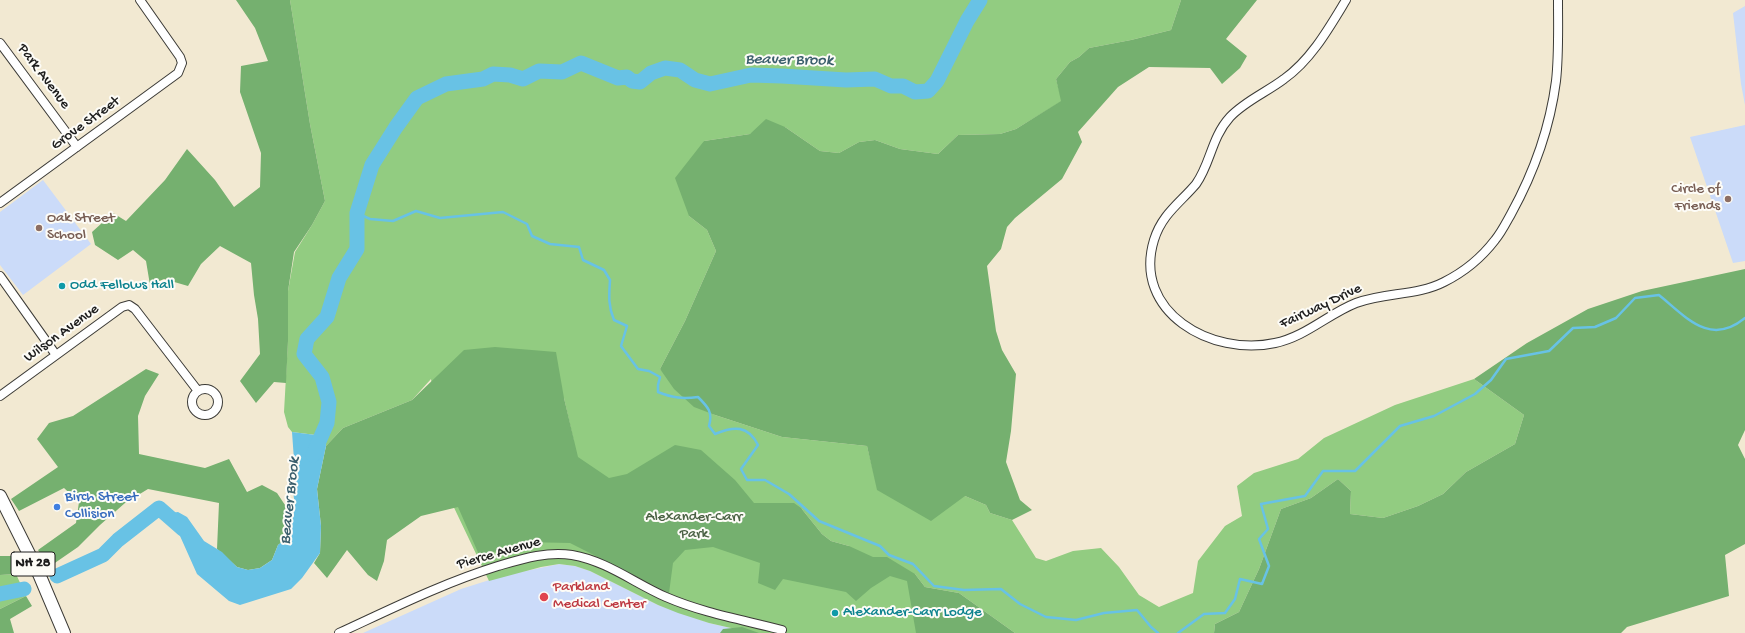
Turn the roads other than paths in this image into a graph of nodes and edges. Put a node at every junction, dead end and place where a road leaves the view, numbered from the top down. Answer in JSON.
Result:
{"nodes":[{"id":1,"x":140,"y":0,"type":"edge"},
{"id":2,"x":1346,"y":0,"type":"edge"},
{"id":3,"x":1558,"y":0,"type":"edge"},
{"id":4,"x":0,"y":43,"type":"edge"},
{"id":5,"x":77,"y":147,"type":"junction"},
{"id":6,"x":0,"y":202,"type":"edge"},
{"id":7,"x":0,"y":276,"type":"edge"},
{"id":8,"x":56,"y":355,"type":"junction"},
{"id":9,"x":198,"y":391,"type":"dead end"},
{"id":10,"x":0,"y":396,"type":"edge"},
{"id":11,"x":0,"y":496,"type":"edge"},
{"id":12,"x":782,"y":630,"type":"dead end"},
{"id":13,"x":64,"y":633,"type":"edge"},
{"id":14,"x":339,"y":633,"type":"edge"}],
"edges":[{"from":1,"to":5,"type":"street","name":"Grove Street"},
{"from":2,"to":3,"type":"street","name":"Fairway Drive"},
{"from":4,"to":5,"type":"street","name":"Park Avenue"},
{"from":5,"to":6,"type":"street","name":"Grove Street"},
{"from":7,"to":8,"type":"street"},
{"from":8,"to":9,"type":"street","name":"Wilson Avenue"},
{"from":8,"to":10,"type":"street","name":"Wilson Avenue"},
{"from":11,"to":13,"type":"main road","number":"NH 28"},
{"from":12,"to":14,"type":"street","name":"Pierce Avenue"}]}
